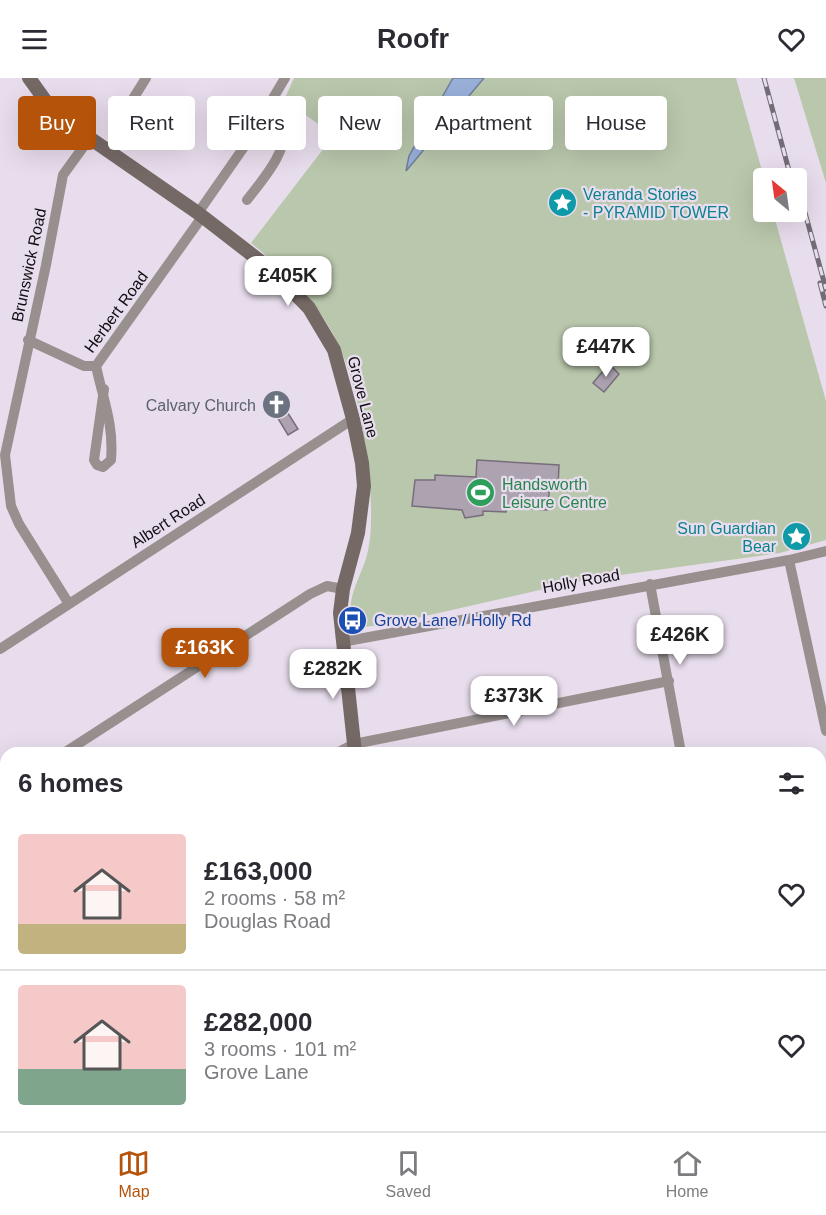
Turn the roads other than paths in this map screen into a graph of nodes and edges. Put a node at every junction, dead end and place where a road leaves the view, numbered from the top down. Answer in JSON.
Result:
{"nodes":[{"id":1,"x":29,"y":78,"type":"edge"},
{"id":2,"x":146,"y":78,"type":"edge"},
{"id":3,"x":285,"y":78,"type":"edge"},
{"id":4,"x":42,"y":96,"type":"edge"},
{"id":5,"x":134,"y":96,"type":"edge"},
{"id":6,"x":275,"y":96,"type":"edge"},
{"id":7,"x":96,"y":144,"type":"edge"},
{"id":8,"x":81,"y":150,"type":"edge"},
{"id":9,"x":242,"y":150,"type":"edge"},
{"id":10,"x":280,"y":150,"type":"edge"},
{"id":11,"x":108,"y":152,"type":"joint"},
{"id":12,"x":248,"y":200,"type":"dead end"},
{"id":13,"x":200,"y":215,"type":"junction"},
{"id":14,"x":28,"y":340,"type":"junction"},
{"id":15,"x":96,"y":366,"type":"junction"},
{"id":16,"x":104,"y":389,"type":"junction"},
{"id":17,"x":353,"y":418,"type":"junction"},
{"id":18,"x":4,"y":492,"type":"edge"},
{"id":19,"x":826,"y":550,"type":"edge"},
{"id":20,"x":789,"y":560,"type":"junction"},
{"id":21,"x":650,"y":584,"type":"junction"},
{"id":22,"x":343,"y":589,"type":"junction"},
{"id":23,"x":69,"y":604,"type":"junction"},
{"id":24,"x":342,"y":642,"type":"junction"},
{"id":25,"x":0,"y":649,"type":"edge"},
{"id":26,"x":669,"y":681,"type":"junction"},
{"id":27,"x":826,"y":731,"type":"edge"},
{"id":28,"x":73,"y":747,"type":"edge"},
{"id":29,"x":355,"y":747,"type":"edge"},
{"id":30,"x":360,"y":747,"type":"edge"},
{"id":31,"x":680,"y":747,"type":"edge"}],
"edges":[{"from":1,"to":4,"type":"street","name":"Grove Lane"},
{"from":2,"to":5,"type":"street"},
{"from":3,"to":6,"type":"street","name":"Herbert Road"},
{"from":7,"to":11,"type":"street","name":"Grove Lane"},
{"from":8,"to":14,"type":"street","name":"Brunswick Road"},
{"from":9,"to":13,"type":"street","name":"Herbert Road"},
{"from":10,"to":12,"type":"street"},
{"from":11,"to":13,"type":"street","name":"Grove Lane"},
{"from":13,"to":15,"type":"street","name":"Herbert Road"},
{"from":13,"to":17,"type":"street","name":"Grove Lane"},
{"from":14,"to":15,"type":"street","name":"Herbert Road"},
{"from":14,"to":18,"type":"street","name":"Brunswick Road"},
{"from":15,"to":16,"type":"street"},
{"from":16,"to":16,"type":"street"},
{"from":17,"to":22,"type":"street","name":"Grove Lane"},
{"from":17,"to":23,"type":"street","name":"Albert Road"},
{"from":18,"to":23,"type":"street","name":"Brunswick Road"},
{"from":19,"to":20,"type":"street","name":"Holly Road"},
{"from":20,"to":21,"type":"street","name":"Holly Road"},
{"from":20,"to":27,"type":"street"},
{"from":21,"to":24,"type":"street","name":"Holly Road"},
{"from":21,"to":26,"type":"street"},
{"from":22,"to":24,"type":"street","name":"Grove Lane"},
{"from":22,"to":28,"type":"street"},
{"from":23,"to":25,"type":"street","name":"Albert Road"},
{"from":24,"to":29,"type":"street","name":"Grove Lane"},
{"from":26,"to":30,"type":"street"},
{"from":26,"to":31,"type":"street"}]}
